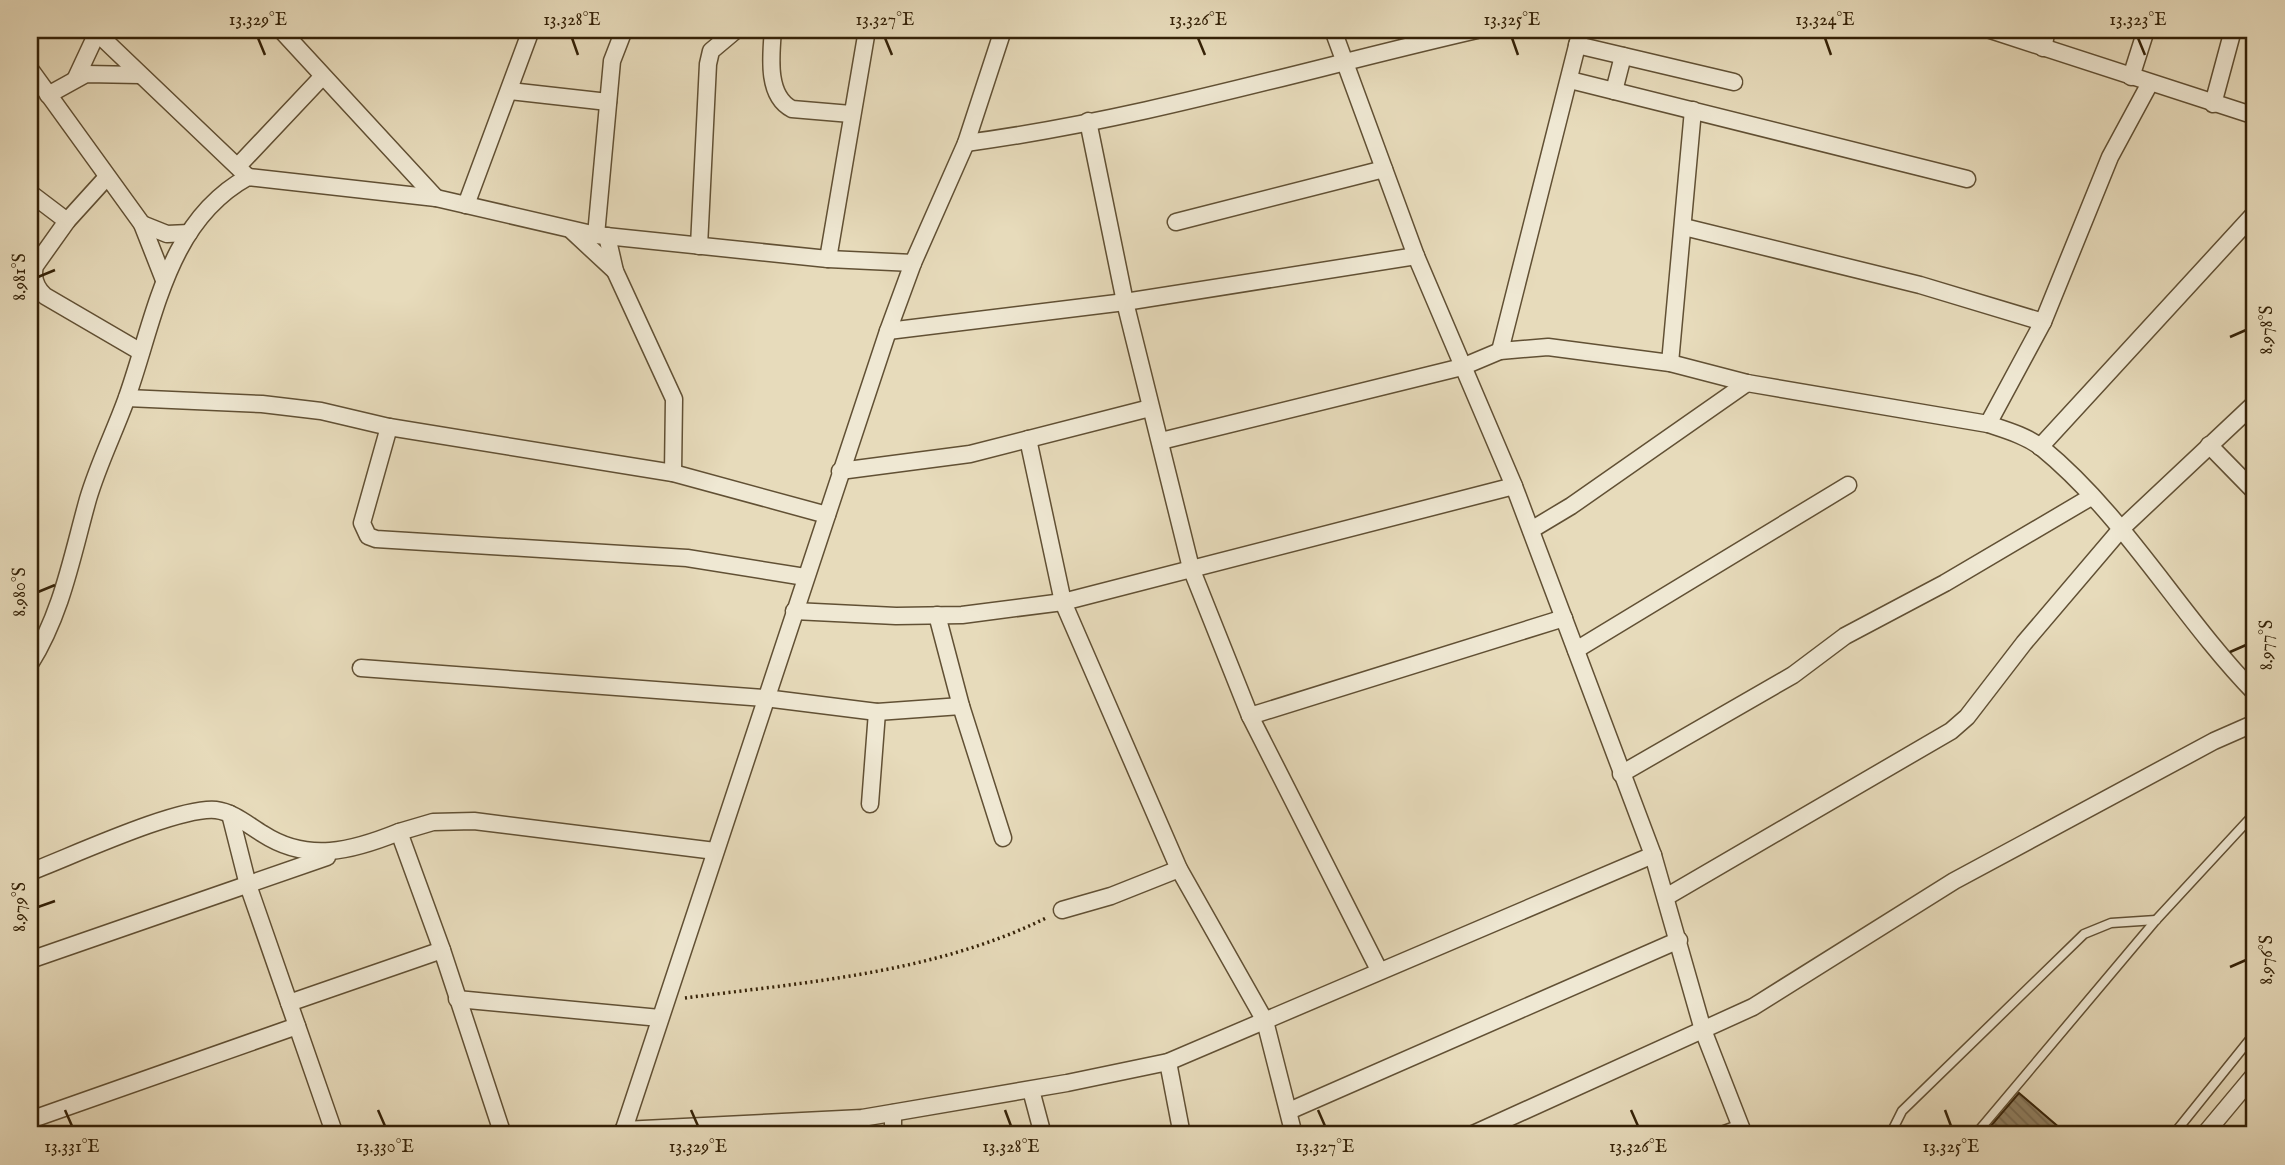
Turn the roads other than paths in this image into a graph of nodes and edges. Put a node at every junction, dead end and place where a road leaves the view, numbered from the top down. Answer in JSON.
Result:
{"nodes":[{"id":1,"x":281,"y":30,"type":"edge"},
{"id":2,"x":531,"y":30,"type":"edge"},
{"id":3,"x":624,"y":30,"type":"edge"},
{"id":4,"x":736,"y":30,"type":"edge"},
{"id":5,"x":773,"y":30,"type":"edge"},
{"id":6,"x":867,"y":30,"type":"edge"},
{"id":7,"x":1003,"y":30,"type":"edge"},
{"id":8,"x":1333,"y":30,"type":"edge"},
{"id":9,"x":1476,"y":30,"type":"edge"},
{"id":10,"x":1990,"y":30,"type":"edge"},
{"id":11,"x":2047,"y":30,"type":"edge"},
{"id":12,"x":2146,"y":30,"type":"edge"},
{"id":13,"x":2233,"y":30,"type":"edge"},
{"id":14,"x":95,"y":32,"type":"edge"},
{"id":15,"x":1579,"y":37,"type":"edge"},
{"id":16,"x":2043,"y":48,"type":"junction"},
{"id":17,"x":1623,"y":56,"type":"junction"},
{"id":18,"x":1345,"y":64,"type":"junction"},
{"id":19,"x":30,"y":69,"type":"edge"},
{"id":20,"x":140,"y":75,"type":"junction"},
{"id":21,"x":322,"y":77,"type":"junction"},
{"id":22,"x":2132,"y":77,"type":"junction"},
{"id":23,"x":76,"y":78,"type":"junction"},
{"id":24,"x":1570,"y":80,"type":"junction"},
{"id":25,"x":1734,"y":82,"type":"dead end"},
{"id":26,"x":2150,"y":83,"type":"junction"},
{"id":27,"x":510,"y":91,"type":"junction"},
{"id":28,"x":1614,"y":91,"type":"junction"},
{"id":29,"x":48,"y":94,"type":"junction"},
{"id":30,"x":608,"y":102,"type":"junction"},
{"id":31,"x":2213,"y":104,"type":"junction"},
{"id":32,"x":1693,"y":110,"type":"junction"},
{"id":33,"x":851,"y":114,"type":"junction"},
{"id":34,"x":2255,"y":116,"type":"edge"},
{"id":35,"x":1088,"y":121,"type":"junction"},
{"id":36,"x":966,"y":143,"type":"junction"},
{"id":37,"x":1384,"y":169,"type":"junction"},
{"id":38,"x":243,"y":172,"type":"junction"},
{"id":39,"x":106,"y":178,"type":"junction"},
{"id":40,"x":1967,"y":180,"type":"dead end"},
{"id":41,"x":30,"y":193,"type":"edge"},
{"id":42,"x":436,"y":198,"type":"junction"},
{"id":43,"x":466,"y":205,"type":"junction"},
{"id":44,"x":2255,"y":213,"type":"edge"},
{"id":45,"x":67,"y":221,"type":"junction"},
{"id":46,"x":1176,"y":222,"type":"dead end"},
{"id":47,"x":142,"y":224,"type":"junction"},
{"id":48,"x":1684,"y":227,"type":"junction"},
{"id":49,"x":572,"y":231,"type":"junction"},
{"id":50,"x":188,"y":233,"type":"junction"},
{"id":51,"x":602,"y":236,"type":"junction"},
{"id":52,"x":699,"y":246,"type":"junction"},
{"id":53,"x":1416,"y":257,"type":"junction"},
{"id":54,"x":828,"y":259,"type":"junction"},
{"id":55,"x":913,"y":263,"type":"junction"},
{"id":56,"x":615,"y":271,"type":"junction"},
{"id":57,"x":164,"y":280,"type":"junction"},
{"id":58,"x":1125,"y":302,"type":"junction"},
{"id":59,"x":2043,"y":322,"type":"junction"},
{"id":60,"x":888,"y":331,"type":"junction"},
{"id":61,"x":1500,"y":351,"type":"junction"},
{"id":62,"x":141,"y":352,"type":"junction"},
{"id":63,"x":1670,"y":363,"type":"junction"},
{"id":64,"x":1462,"y":367,"type":"junction"},
{"id":65,"x":1747,"y":383,"type":"junction"},
{"id":66,"x":127,"y":398,"type":"junction"},
{"id":67,"x":2255,"y":403,"type":"edge"},
{"id":68,"x":1150,"y":408,"type":"junction"},
{"id":69,"x":1988,"y":424,"type":"junction"},
{"id":70,"x":389,"y":427,"type":"junction"},
{"id":71,"x":1028,"y":439,"type":"junction"},
{"id":72,"x":1161,"y":441,"type":"junction"},
{"id":73,"x":2209,"y":444,"type":"junction"},
{"id":74,"x":2040,"y":447,"type":"junction"},
{"id":75,"x":840,"y":471,"type":"junction"},
{"id":76,"x":673,"y":474,"type":"junction"},
{"id":77,"x":1848,"y":485,"type":"dead end"},
{"id":78,"x":1514,"y":486,"type":"junction"},
{"id":79,"x":2255,"y":492,"type":"edge"},
{"id":80,"x":2091,"y":497,"type":"junction"},
{"id":81,"x":827,"y":515,"type":"junction"},
{"id":82,"x":2121,"y":529,"type":"junction"},
{"id":83,"x":1531,"y":530,"type":"junction"},
{"id":84,"x":1191,"y":568,"type":"junction"},
{"id":85,"x":805,"y":577,"type":"junction"},
{"id":86,"x":1063,"y":602,"type":"junction"},
{"id":87,"x":794,"y":611,"type":"junction"},
{"id":88,"x":937,"y":615,"type":"junction"},
{"id":89,"x":1564,"y":618,"type":"junction"},
{"id":90,"x":1576,"y":650,"type":"junction"},
{"id":91,"x":30,"y":664,"type":"edge"},
{"id":92,"x":361,"y":668,"type":"dead end"},
{"id":93,"x":2255,"y":694,"type":"edge"},
{"id":94,"x":765,"y":698,"type":"junction"},
{"id":95,"x":961,"y":706,"type":"junction"},
{"id":96,"x":877,"y":712,"type":"junction"},
{"id":97,"x":1250,"y":716,"type":"junction"},
{"id":98,"x":2255,"y":723,"type":"edge"},
{"id":99,"x":1621,"y":774,"type":"junction"},
{"id":100,"x":870,"y":804,"type":"dead end"},
{"id":101,"x":2255,"y":813,"type":"edge"},
{"id":102,"x":230,"y":814,"type":"junction"},
{"id":103,"x":399,"y":832,"type":"junction"},
{"id":104,"x":1003,"y":838,"type":"dead end"},
{"id":105,"x":353,"y":848,"type":"junction"},
{"id":106,"x":715,"y":851,"type":"junction"},
{"id":107,"x":1653,"y":855,"type":"junction"},
{"id":108,"x":1179,"y":869,"type":"junction"},
{"id":109,"x":30,"y":872,"type":"edge"},
{"id":110,"x":248,"y":885,"type":"junction"},
{"id":111,"x":1666,"y":897,"type":"junction"},
{"id":112,"x":1062,"y":910,"type":"road end"},
{"id":113,"x":2156,"y":920,"type":"junction"},
{"id":114,"x":1679,"y":940,"type":"junction"},
{"id":115,"x":442,"y":950,"type":"junction"},
{"id":116,"x":30,"y":960,"type":"edge"},
{"id":117,"x":1379,"y":970,"type":"junction"},
{"id":118,"x":457,"y":999,"type":"junction"},
{"id":119,"x":289,"y":1003,"type":"junction"},
{"id":120,"x":660,"y":1018,"type":"junction"},
{"id":121,"x":1265,"y":1021,"type":"junction"},
{"id":122,"x":296,"y":1026,"type":"junction"},
{"id":123,"x":1703,"y":1030,"type":"junction"},
{"id":124,"x":2255,"y":1033,"type":"edge"},
{"id":125,"x":1168,"y":1062,"type":"junction"},
{"id":126,"x":2255,"y":1074,"type":"edge"},
{"id":127,"x":1031,"y":1090,"type":"junction"},
{"id":128,"x":1289,"y":1111,"type":"junction"},
{"id":129,"x":893,"y":1113,"type":"junction"},
{"id":130,"x":30,"y":1119,"type":"edge"},
{"id":131,"x":1743,"y":1132,"type":"edge"},
{"id":132,"x":622,"y":1133,"type":"edge"},
{"id":133,"x":335,"y":1135,"type":"edge"},
{"id":134,"x":503,"y":1135,"type":"edge"},
{"id":135,"x":893,"y":1135,"type":"edge"},
{"id":136,"x":1043,"y":1135,"type":"edge"},
{"id":137,"x":1182,"y":1135,"type":"edge"},
{"id":138,"x":1294,"y":1135,"type":"edge"},
{"id":139,"x":1471,"y":1135,"type":"edge"},
{"id":140,"x":1722,"y":1135,"type":"edge"},
{"id":141,"x":1890,"y":1135,"type":"edge"},
{"id":142,"x":1975,"y":1135,"type":"edge"},
{"id":143,"x":2173,"y":1135,"type":"edge"},
{"id":144,"x":2204,"y":1135,"type":"edge"}],
"edges":[{"from":1,"to":21,"type":"street"},
{"from":2,"to":27,"type":"street"},
{"from":3,"to":30,"type":"street"},
{"from":4,"to":52,"type":"street"},
{"from":5,"to":33,"type":"street"},
{"from":6,"to":33,"type":"street"},
{"from":7,"to":36,"type":"street"},
{"from":8,"to":18,"type":"street"},
{"from":9,"to":18,"type":"street"},
{"from":10,"to":16,"type":"street"},
{"from":11,"to":16,"type":"street"},
{"from":12,"to":22,"type":"street"},
{"from":13,"to":31,"type":"street"},
{"from":14,"to":20,"type":"street"},
{"from":14,"to":23,"type":"street"},
{"from":15,"to":17,"type":"street"},
{"from":15,"to":24,"type":"street"},
{"from":16,"to":22,"type":"street"},
{"from":17,"to":25,"type":"street"},
{"from":17,"to":28,"type":"street"},
{"from":18,"to":35,"type":"street"},
{"from":18,"to":37,"type":"street"},
{"from":19,"to":29,"type":"street"},
{"from":20,"to":23,"type":"street"},
{"from":20,"to":38,"type":"street"},
{"from":21,"to":38,"type":"street"},
{"from":21,"to":42,"type":"street"},
{"from":22,"to":26,"type":"street"},
{"from":23,"to":29,"type":"street"},
{"from":24,"to":28,"type":"street"},
{"from":24,"to":61,"type":"street"},
{"from":26,"to":31,"type":"street"},
{"from":26,"to":59,"type":"street"},
{"from":27,"to":30,"type":"street"},
{"from":27,"to":43,"type":"street"},
{"from":28,"to":32,"type":"street"},
{"from":29,"to":39,"type":"street"},
{"from":30,"to":51,"type":"street"},
{"from":31,"to":34,"type":"street"},
{"from":32,"to":40,"type":"street"},
{"from":32,"to":48,"type":"street"},
{"from":33,"to":54,"type":"street"},
{"from":35,"to":36,"type":"street"},
{"from":35,"to":58,"type":"street"},
{"from":36,"to":55,"type":"street"},
{"from":37,"to":46,"type":"street"},
{"from":37,"to":53,"type":"street"},
{"from":38,"to":42,"type":"street"},
{"from":38,"to":50,"type":"street"},
{"from":39,"to":45,"type":"street"},
{"from":39,"to":47,"type":"street"},
{"from":41,"to":45,"type":"street"},
{"from":42,"to":43,"type":"street"},
{"from":43,"to":49,"type":"street"},
{"from":44,"to":74,"type":"street"},
{"from":45,"to":62,"type":"street"},
{"from":47,"to":50,"type":"street"},
{"from":47,"to":57,"type":"street"},
{"from":48,"to":59,"type":"street"},
{"from":48,"to":63,"type":"street"},
{"from":49,"to":51,"type":"street"},
{"from":49,"to":56,"type":"street"},
{"from":50,"to":57,"type":"street"},
{"from":51,"to":52,"type":"street"},
{"from":51,"to":56,"type":"street"},
{"from":52,"to":54,"type":"street"},
{"from":53,"to":58,"type":"street"},
{"from":53,"to":64,"type":"street"},
{"from":54,"to":55,"type":"street"},
{"from":55,"to":60,"type":"street"},
{"from":56,"to":76,"type":"street"},
{"from":57,"to":62,"type":"street"},
{"from":58,"to":60,"type":"street"},
{"from":58,"to":68,"type":"street"},
{"from":59,"to":69,"type":"street"},
{"from":60,"to":75,"type":"street"},
{"from":61,"to":63,"type":"street"},
{"from":61,"to":64,"type":"street"},
{"from":62,"to":66,"type":"street"},
{"from":63,"to":65,"type":"street"},
{"from":64,"to":72,"type":"street"},
{"from":64,"to":78,"type":"street"},
{"from":65,"to":69,"type":"street"},
{"from":65,"to":83,"type":"street"},
{"from":66,"to":70,"type":"street"},
{"from":66,"to":91,"type":"street"},
{"from":67,"to":73,"type":"street"},
{"from":68,"to":71,"type":"street"},
{"from":68,"to":72,"type":"street"},
{"from":69,"to":74,"type":"street"},
{"from":70,"to":76,"type":"street"},
{"from":70,"to":85,"type":"street"},
{"from":71,"to":75,"type":"street"},
{"from":71,"to":86,"type":"street"},
{"from":72,"to":84,"type":"street"},
{"from":73,"to":79,"type":"street"},
{"from":73,"to":82,"type":"street"},
{"from":74,"to":80,"type":"street"},
{"from":75,"to":81,"type":"street"},
{"from":76,"to":81,"type":"street"},
{"from":77,"to":90,"type":"street"},
{"from":78,"to":83,"type":"street"},
{"from":78,"to":84,"type":"street"},
{"from":80,"to":82,"type":"street"},
{"from":80,"to":99,"type":"street"},
{"from":81,"to":85,"type":"street"},
{"from":82,"to":93,"type":"street"},
{"from":82,"to":111,"type":"street"},
{"from":83,"to":89,"type":"street"},
{"from":84,"to":86,"type":"street"},
{"from":84,"to":97,"type":"street"},
{"from":85,"to":87,"type":"street"},
{"from":86,"to":88,"type":"street"},
{"from":86,"to":108,"type":"street"},
{"from":87,"to":88,"type":"street"},
{"from":87,"to":94,"type":"street"},
{"from":88,"to":95,"type":"street"},
{"from":89,"to":90,"type":"street"},
{"from":89,"to":97,"type":"street"},
{"from":90,"to":99,"type":"street"},
{"from":92,"to":94,"type":"street"},
{"from":94,"to":96,"type":"street"},
{"from":94,"to":106,"type":"street"},
{"from":95,"to":96,"type":"street"},
{"from":95,"to":104,"type":"street"},
{"from":96,"to":100,"type":"street"},
{"from":97,"to":117,"type":"street"},
{"from":98,"to":123,"type":"street"},
{"from":99,"to":107,"type":"street"},
{"from":101,"to":113,"type":"lane"},
{"from":102,"to":105,"type":"street"},
{"from":102,"to":109,"type":"street"},
{"from":102,"to":110,"type":"street"},
{"from":103,"to":105,"type":"street"},
{"from":103,"to":106,"type":"street"},
{"from":103,"to":115,"type":"street"},
{"from":105,"to":110,"type":"street"},
{"from":106,"to":120,"type":"street"},
{"from":107,"to":111,"type":"street"},
{"from":107,"to":117,"type":"street"},
{"from":108,"to":112,"type":"street"},
{"from":108,"to":121,"type":"street"},
{"from":110,"to":116,"type":"street"},
{"from":110,"to":119,"type":"street"},
{"from":111,"to":114,"type":"street"},
{"from":113,"to":141,"type":"lane"},
{"from":113,"to":142,"type":"lane"},
{"from":114,"to":123,"type":"street"},
{"from":114,"to":128,"type":"street"},
{"from":115,"to":118,"type":"street"},
{"from":115,"to":119,"type":"street"},
{"from":117,"to":121,"type":"street"},
{"from":118,"to":120,"type":"street"},
{"from":118,"to":134,"type":"street"},
{"from":119,"to":122,"type":"street"},
{"from":120,"to":132,"type":"street"},
{"from":121,"to":125,"type":"street"},
{"from":121,"to":128,"type":"street"},
{"from":122,"to":130,"type":"street"},
{"from":122,"to":133,"type":"street"},
{"from":123,"to":131,"type":"street"},
{"from":123,"to":139,"type":"street"},
{"from":124,"to":143,"type":"lane"},
{"from":125,"to":127,"type":"street"},
{"from":125,"to":137,"type":"street"},
{"from":126,"to":144,"type":"street"},
{"from":127,"to":129,"type":"street"},
{"from":127,"to":136,"type":"street"},
{"from":128,"to":138,"type":"street"},
{"from":129,"to":132,"type":"street"},
{"from":129,"to":135,"type":"street"},
{"from":131,"to":140,"type":"street"}]}
